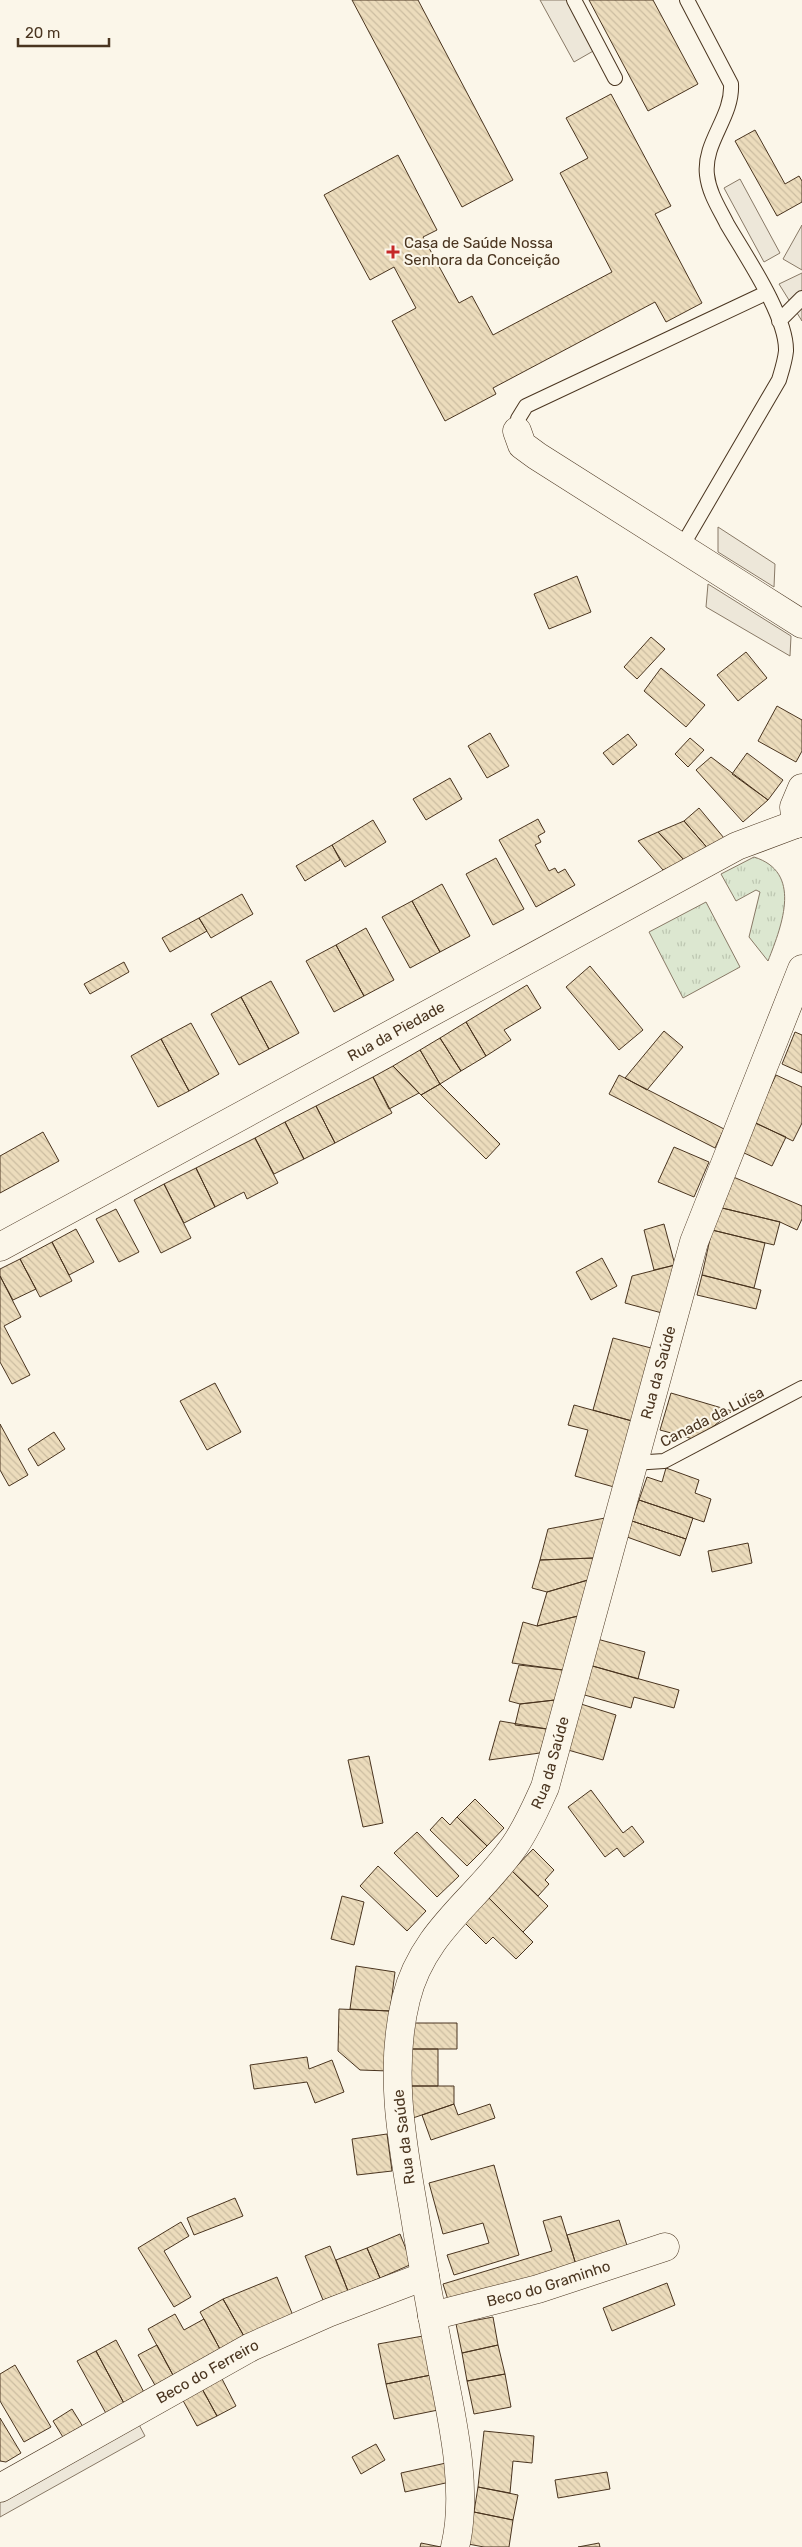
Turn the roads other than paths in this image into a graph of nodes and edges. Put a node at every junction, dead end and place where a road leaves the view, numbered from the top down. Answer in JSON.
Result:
{"nodes":[{"id":1,"x":574,"y":0,"type":"edge"},
{"id":2,"x":687,"y":0,"type":"edge"},
{"id":3,"x":615,"y":78,"type":"dead end"},
{"id":4,"x":766,"y":292,"type":"junction"},
{"id":5,"x":802,"y":298,"type":"edge"},
{"id":6,"x":779,"y":321,"type":"junction"},
{"id":7,"x":517,"y":431,"type":"joint"},
{"id":8,"x":681,"y":548,"type":"junction"},
{"id":9,"x":802,"y":624,"type":"edge"},
{"id":10,"x":802,"y":788,"type":"edge"},
{"id":11,"x":800,"y":827,"type":"edge"},
{"id":12,"x":802,"y":969,"type":"edge"},
{"id":13,"x":0,"y":1247,"type":"edge"},
{"id":14,"x":802,"y":1388,"type":"edge"},
{"id":15,"x":634,"y":1463,"type":"junction"},
{"id":16,"x":665,"y":2247,"type":"dead end"},
{"id":17,"x":424,"y":2276,"type":"junction"},
{"id":18,"x":432,"y":2316,"type":"junction"},
{"id":19,"x":0,"y":2488,"type":"edge"},
{"id":20,"x":455,"y":2547,"type":"edge"}],
"edges":[{"from":1,"to":3,"type":"lane"},
{"from":2,"to":4,"type":"lane"},
{"from":4,"to":6,"type":"lane"},
{"from":4,"to":7,"type":"lane"},
{"from":5,"to":6,"type":"lane"},
{"from":6,"to":8,"type":"lane"},
{"from":7,"to":8,"type":"street"},
{"from":8,"to":9,"type":"street"},
{"from":10,"to":11,"type":"street"},
{"from":11,"to":13,"type":"street","name":"Rua da Piedade"},
{"from":12,"to":15,"type":"street","name":"Rua da Saúde"},
{"from":14,"to":15,"type":"lane","name":"Canada da Luísa"},
{"from":15,"to":17,"type":"street","name":"Rua da Saúde"},
{"from":16,"to":18,"type":"street","name":"Beco do Graminho"},
{"from":17,"to":18,"type":"street","name":"Rua da Saúde"},
{"from":17,"to":19,"type":"street","name":"Beco do Ferreiro"},
{"from":18,"to":20,"type":"street","name":"Rua da Saúde"}]}
